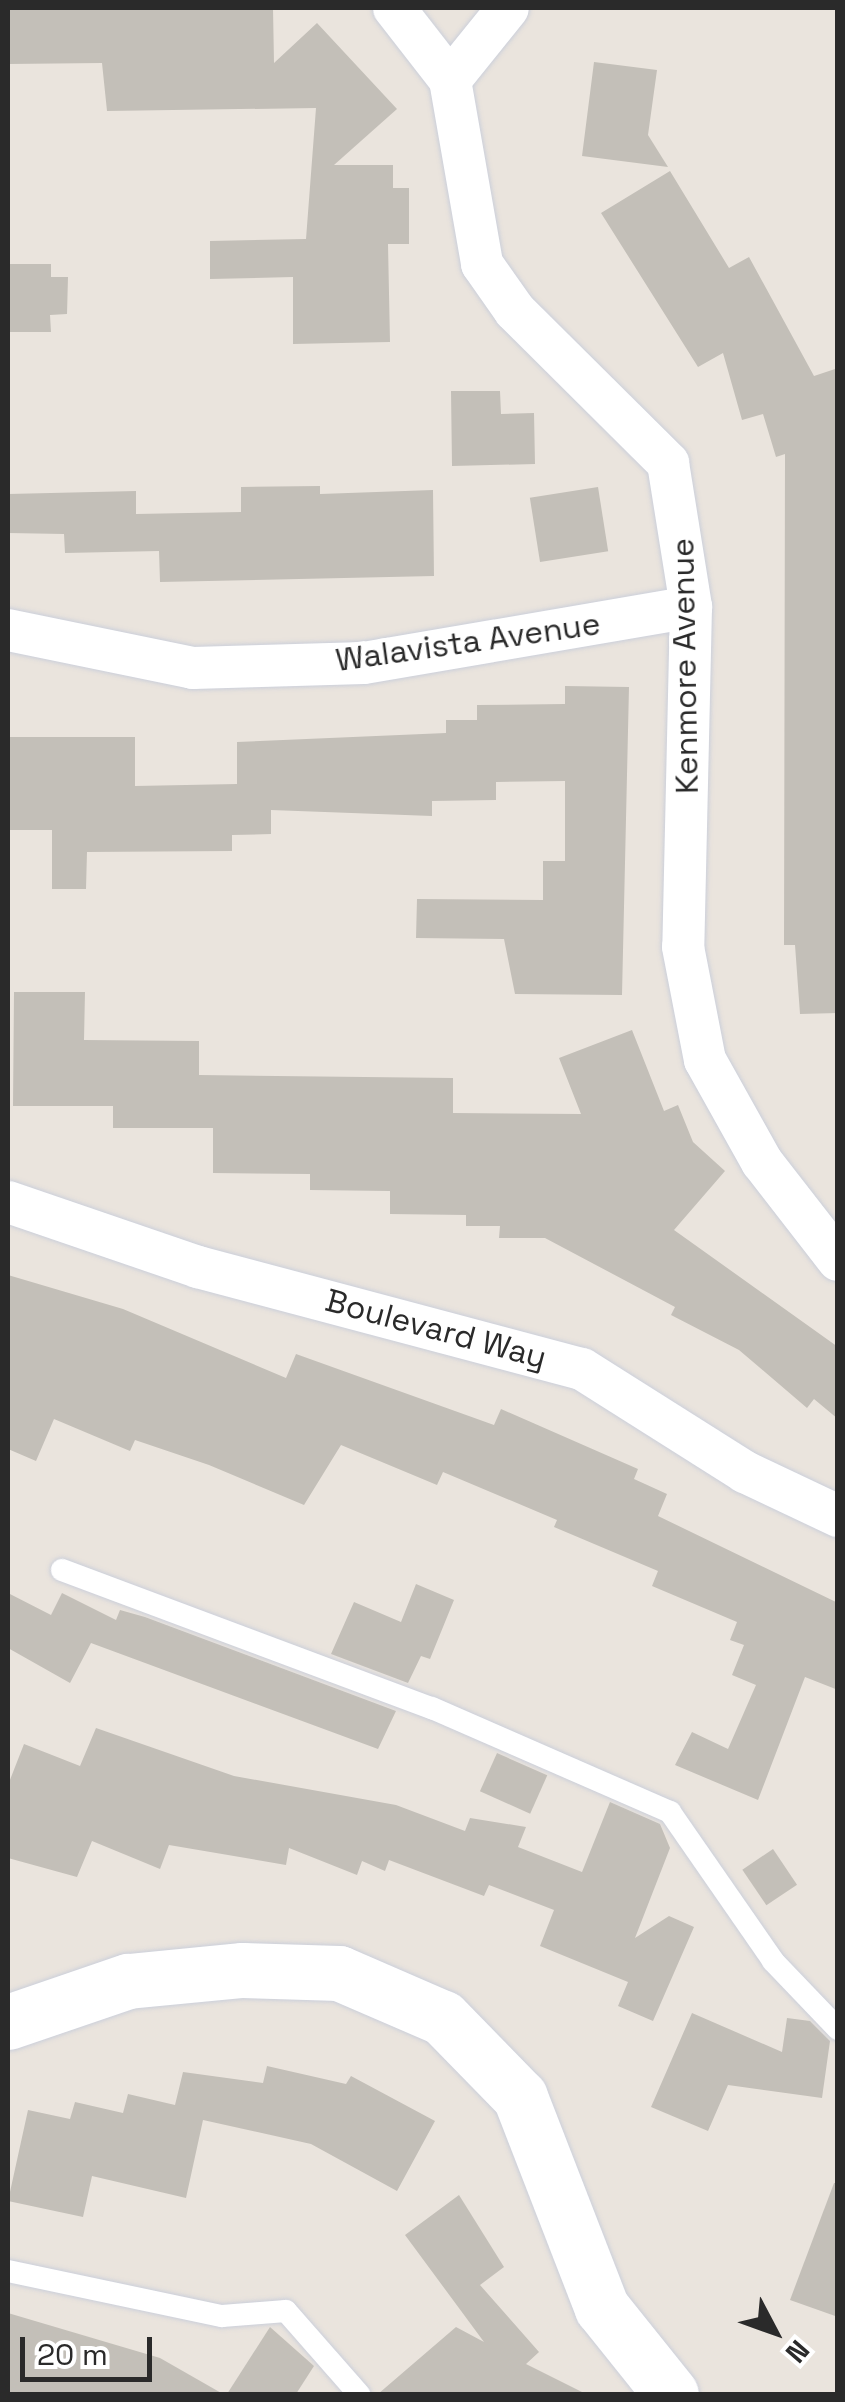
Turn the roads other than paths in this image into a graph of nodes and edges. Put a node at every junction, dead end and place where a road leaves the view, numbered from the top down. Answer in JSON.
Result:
{"nodes":[{"id":1,"x":394,"y":8,"type":"edge"},
{"id":2,"x":508,"y":8,"type":"edge"},
{"id":3,"x":450,"y":80,"type":"junction"},
{"id":4,"x":691,"y":607,"type":"junction"},
{"id":5,"x":8,"y":630,"type":"edge"},
{"id":6,"x":8,"y":1202,"type":"edge"},
{"id":7,"x":838,"y":1260,"type":"edge"},
{"id":8,"x":838,"y":1516,"type":"edge"},
{"id":9,"x":62,"y":1570,"type":"dead end"},
{"id":10,"x":8,"y":2022,"type":"edge"},
{"id":11,"x":838,"y":2029,"type":"edge"},
{"id":12,"x":8,"y":2271,"type":"edge"},
{"id":13,"x":359,"y":2394,"type":"edge"},
{"id":14,"x":671,"y":2394,"type":"edge"}],
"edges":[{"from":1,"to":3,"type":"street","name":"Kenmore Avenue"},
{"from":2,"to":3,"type":"street"},
{"from":3,"to":4,"type":"street","name":"Kenmore Avenue"},
{"from":4,"to":5,"type":"street","name":"Walavista Avenue"},
{"from":4,"to":7,"type":"street","name":"Kenmore Avenue"},
{"from":6,"to":8,"type":"street","name":"Boulevard Way"},
{"from":9,"to":11,"type":"lane"},
{"from":10,"to":14,"type":"street"},
{"from":12,"to":13,"type":"lane"}]}
